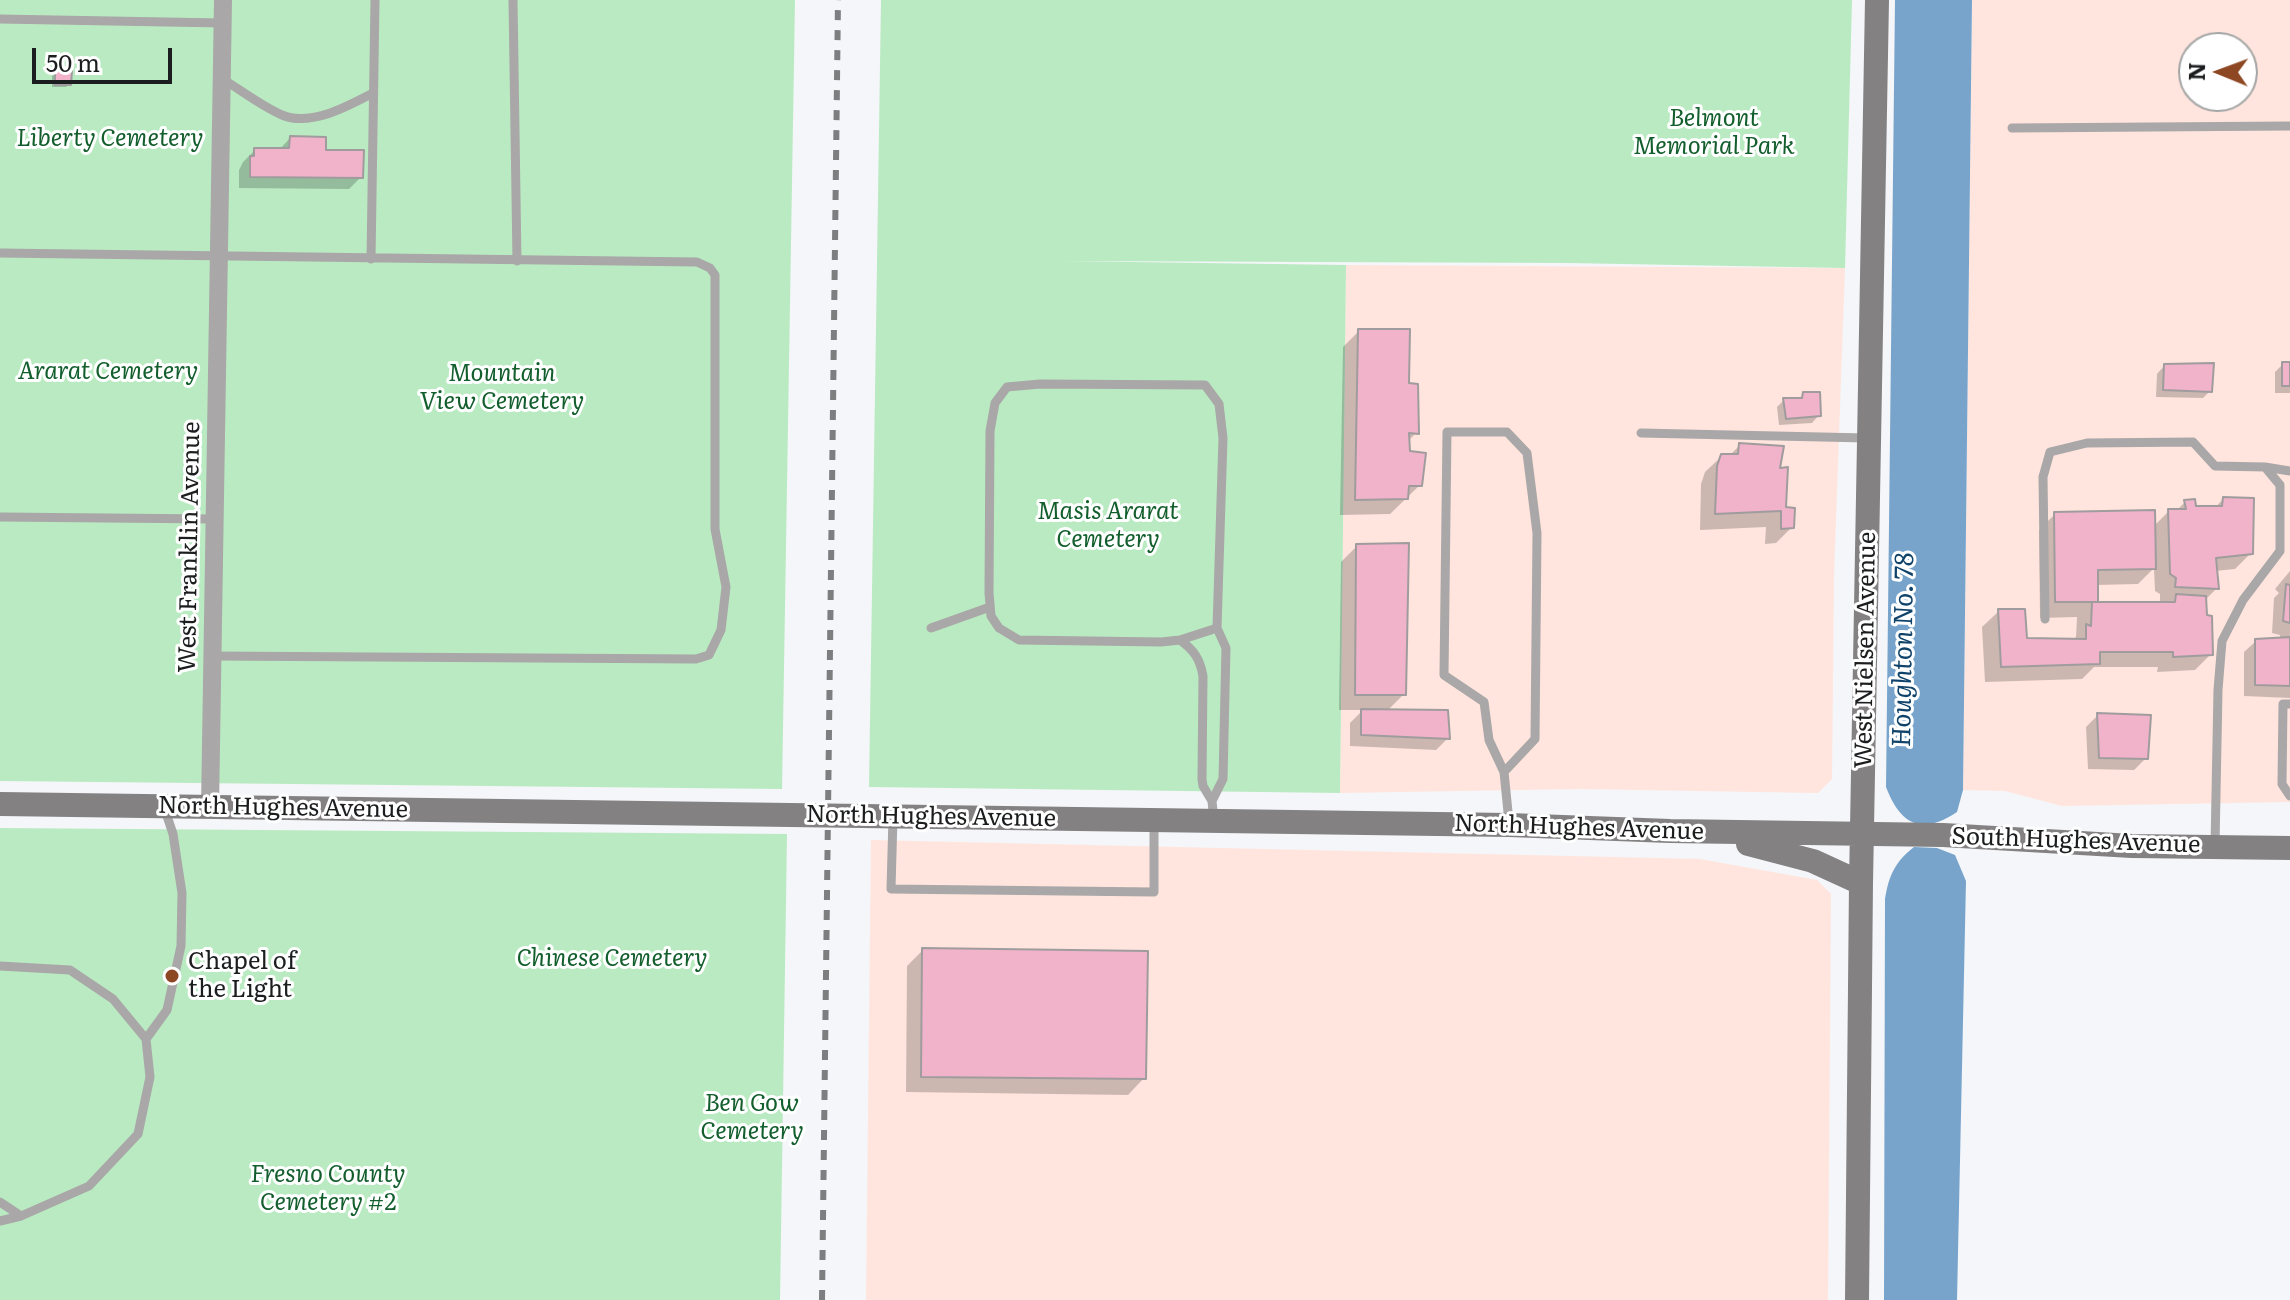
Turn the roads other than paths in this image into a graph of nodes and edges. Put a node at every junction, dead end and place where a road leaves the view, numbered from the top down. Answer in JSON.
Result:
{"nodes":[{"id":1,"x":223,"y":0,"type":"edge"},
{"id":2,"x":375,"y":0,"type":"edge"},
{"id":3,"x":513,"y":0,"type":"edge"},
{"id":4,"x":1877,"y":0,"type":"edge"},
{"id":5,"x":0,"y":19,"type":"edge"},
{"id":6,"x":222,"y":23,"type":"junction"},
{"id":7,"x":221,"y":78,"type":"junction"},
{"id":8,"x":373,"y":93,"type":"junction"},
{"id":9,"x":2290,"y":126,"type":"edge"},
{"id":10,"x":2012,"y":128,"type":"dead end"},
{"id":11,"x":0,"y":253,"type":"edge"},
{"id":12,"x":219,"y":258,"type":"junction"},
{"id":13,"x":371,"y":259,"type":"junction"},
{"id":14,"x":517,"y":261,"type":"junction"},
{"id":15,"x":1641,"y":433,"type":"dead end"},
{"id":16,"x":1869,"y":438,"type":"junction"},
{"id":17,"x":2265,"y":467,"type":"junction"},
{"id":18,"x":2290,"y":471,"type":"edge"},
{"id":19,"x":0,"y":517,"type":"edge"},
{"id":20,"x":214,"y":519,"type":"junction"},
{"id":21,"x":990,"y":607,"type":"junction"},
{"id":22,"x":2045,"y":619,"type":"dead end"},
{"id":23,"x":931,"y":628,"type":"dead end"},
{"id":24,"x":1217,"y":628,"type":"junction"},
{"id":25,"x":1180,"y":640,"type":"junction"},
{"id":26,"x":212,"y":656,"type":"junction"},
{"id":27,"x":2290,"y":704,"type":"edge"},
{"id":28,"x":1504,"y":772,"type":"junction"},
{"id":29,"x":2290,"y":796,"type":"edge"},
{"id":30,"x":0,"y":804,"type":"edge"},
{"id":31,"x":164,"y":807,"type":"junction"},
{"id":32,"x":210,"y":807,"type":"junction"},
{"id":33,"x":1213,"y":811,"type":"junction"},
{"id":34,"x":893,"y":817,"type":"junction"},
{"id":35,"x":1154,"y":820,"type":"junction"},
{"id":36,"x":1509,"y":825,"type":"junction"},
{"id":37,"x":1670,"y":831,"type":"junction"},
{"id":38,"x":1862,"y":834,"type":"junction"},
{"id":39,"x":2215,"y":846,"type":"junction"},
{"id":40,"x":2290,"y":848,"type":"edge"},
{"id":41,"x":1861,"y":883,"type":"junction"},
{"id":42,"x":0,"y":966,"type":"edge"},
{"id":43,"x":146,"y":1039,"type":"junction"},
{"id":44,"x":0,"y":1202,"type":"edge"},
{"id":45,"x":21,"y":1216,"type":"junction"},
{"id":46,"x":0,"y":1221,"type":"edge"},
{"id":47,"x":1857,"y":1300,"type":"edge"}],
"edges":[{"from":1,"to":6,"type":"street","name":"West Franklin Avenue"},
{"from":2,"to":8,"type":"lane"},
{"from":3,"to":14,"type":"lane"},
{"from":4,"to":16,"type":"street","name":"West Nielsen Avenue"},
{"from":5,"to":6,"type":"lane"},
{"from":6,"to":7,"type":"street","name":"West Franklin Avenue"},
{"from":7,"to":8,"type":"lane"},
{"from":7,"to":12,"type":"street","name":"West Franklin Avenue"},
{"from":8,"to":13,"type":"lane"},
{"from":9,"to":10,"type":"lane"},
{"from":11,"to":12,"type":"lane"},
{"from":12,"to":13,"type":"lane"},
{"from":12,"to":20,"type":"street","name":"West Franklin Avenue"},
{"from":13,"to":14,"type":"lane"},
{"from":14,"to":26,"type":"lane"},
{"from":15,"to":16,"type":"lane"},
{"from":16,"to":38,"type":"street","name":"West Nielsen Avenue"},
{"from":17,"to":18,"type":"lane"},
{"from":17,"to":22,"type":"lane"},
{"from":17,"to":39,"type":"lane"},
{"from":19,"to":20,"type":"lane"},
{"from":20,"to":26,"type":"street","name":"West Franklin Avenue"},
{"from":21,"to":23,"type":"lane"},
{"from":21,"to":24,"type":"lane"},
{"from":21,"to":25,"type":"lane"},
{"from":24,"to":25,"type":"lane"},
{"from":24,"to":33,"type":"lane"},
{"from":25,"to":33,"type":"lane"},
{"from":26,"to":32,"type":"street","name":"West Franklin Avenue"},
{"from":27,"to":29,"type":"lane"},
{"from":28,"to":28,"type":"lane"},
{"from":28,"to":36,"type":"lane"},
{"from":30,"to":31,"type":"street","name":"North Hughes Avenue"},
{"from":31,"to":32,"type":"street","name":"North Hughes Avenue"},
{"from":31,"to":43,"type":"lane"},
{"from":32,"to":34,"type":"street","name":"North Hughes Avenue"},
{"from":33,"to":35,"type":"street","name":"North Hughes Avenue"},
{"from":33,"to":36,"type":"street","name":"North Hughes Avenue"},
{"from":34,"to":35,"type":"street","name":"North Hughes Avenue"},
{"from":34,"to":35,"type":"lane"},
{"from":36,"to":37,"type":"street","name":"North Hughes Avenue"},
{"from":37,"to":38,"type":"street","name":"North Hughes Avenue"},
{"from":37,"to":41,"type":"street"},
{"from":38,"to":39,"type":"street","name":"South Hughes Avenue"},
{"from":38,"to":41,"type":"street","name":"West Nielsen Avenue"},
{"from":39,"to":40,"type":"street","name":"South Hughes Avenue"},
{"from":41,"to":47,"type":"street","name":"West Nielsen Avenue"},
{"from":42,"to":43,"type":"lane"},
{"from":43,"to":45,"type":"lane"},
{"from":44,"to":45,"type":"lane"},
{"from":45,"to":46,"type":"lane"}]}
